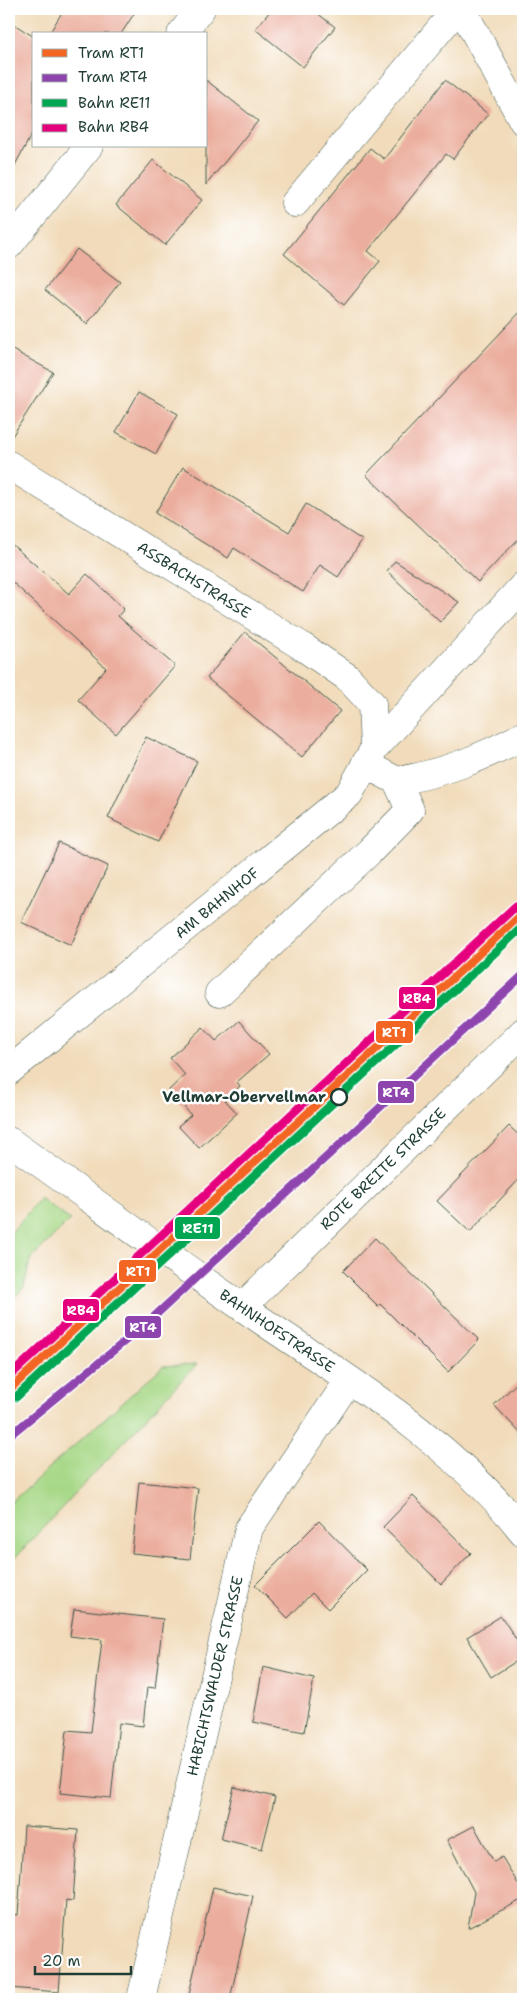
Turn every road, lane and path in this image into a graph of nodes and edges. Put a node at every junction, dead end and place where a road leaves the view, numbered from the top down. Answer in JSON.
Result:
{"nodes":[{"id":1,"x":201,"y":9,"type":"edge"},
{"id":2,"x":457,"y":9,"type":"edge"},
{"id":3,"x":462,"y":9,"type":"edge"},
{"id":4,"x":182,"y":32,"type":"edge"},
{"id":5,"x":523,"y":121,"type":"edge"},
{"id":6,"x":87,"y":148,"type":"edge"},
{"id":7,"x":295,"y":203,"type":"dead end"},
{"id":8,"x":9,"y":245,"type":"edge"},
{"id":9,"x":9,"y":465,"type":"edge"},
{"id":10,"x":523,"y":586,"type":"edge"},
{"id":11,"x":372,"y":704,"type":"joint"},
{"id":12,"x":523,"y":736,"type":"edge"},
{"id":13,"x":369,"y":756,"type":"junction"},
{"id":14,"x":397,"y":781,"type":"junction"},
{"id":15,"x":219,"y":993,"type":"dead end"},
{"id":16,"x":523,"y":1032,"type":"edge"},
{"id":17,"x":9,"y":1071,"type":"edge"},
{"id":18,"x":9,"y":1141,"type":"edge"},
{"id":19,"x":242,"y":1307,"type":"junction"},
{"id":20,"x":349,"y":1380,"type":"junction"},
{"id":21,"x":523,"y":1532,"type":"edge"},
{"id":22,"x":141,"y":1999,"type":"edge"}],
"edges":[{"from":1,"to":4,"type":"street"},
{"from":2,"to":7,"type":"street"},
{"from":3,"to":5,"type":"street"},
{"from":6,"to":8,"type":"street"},
{"from":9,"to":11,"type":"street","name":"ASSBACHSTRASSE"},
{"from":10,"to":13,"type":"street"},
{"from":11,"to":13,"type":"street","name":"AM BAHNHOF"},
{"from":12,"to":14,"type":"street"},
{"from":13,"to":14,"type":"street"},
{"from":13,"to":17,"type":"street","name":"AM BAHNHOF"},
{"from":14,"to":15,"type":"street"},
{"from":16,"to":19,"type":"street","name":"ROTE BREITE STRASSE"},
{"from":18,"to":19,"type":"street","name":"BAHNHOFSTRASSE"},
{"from":19,"to":20,"type":"street","name":"BAHNHOFSTRASSE"},
{"from":20,"to":21,"type":"street","name":"BAHNHOFSTRASSE"},
{"from":20,"to":22,"type":"street","name":"HABICHTSWALDER STRASSE"}]}
